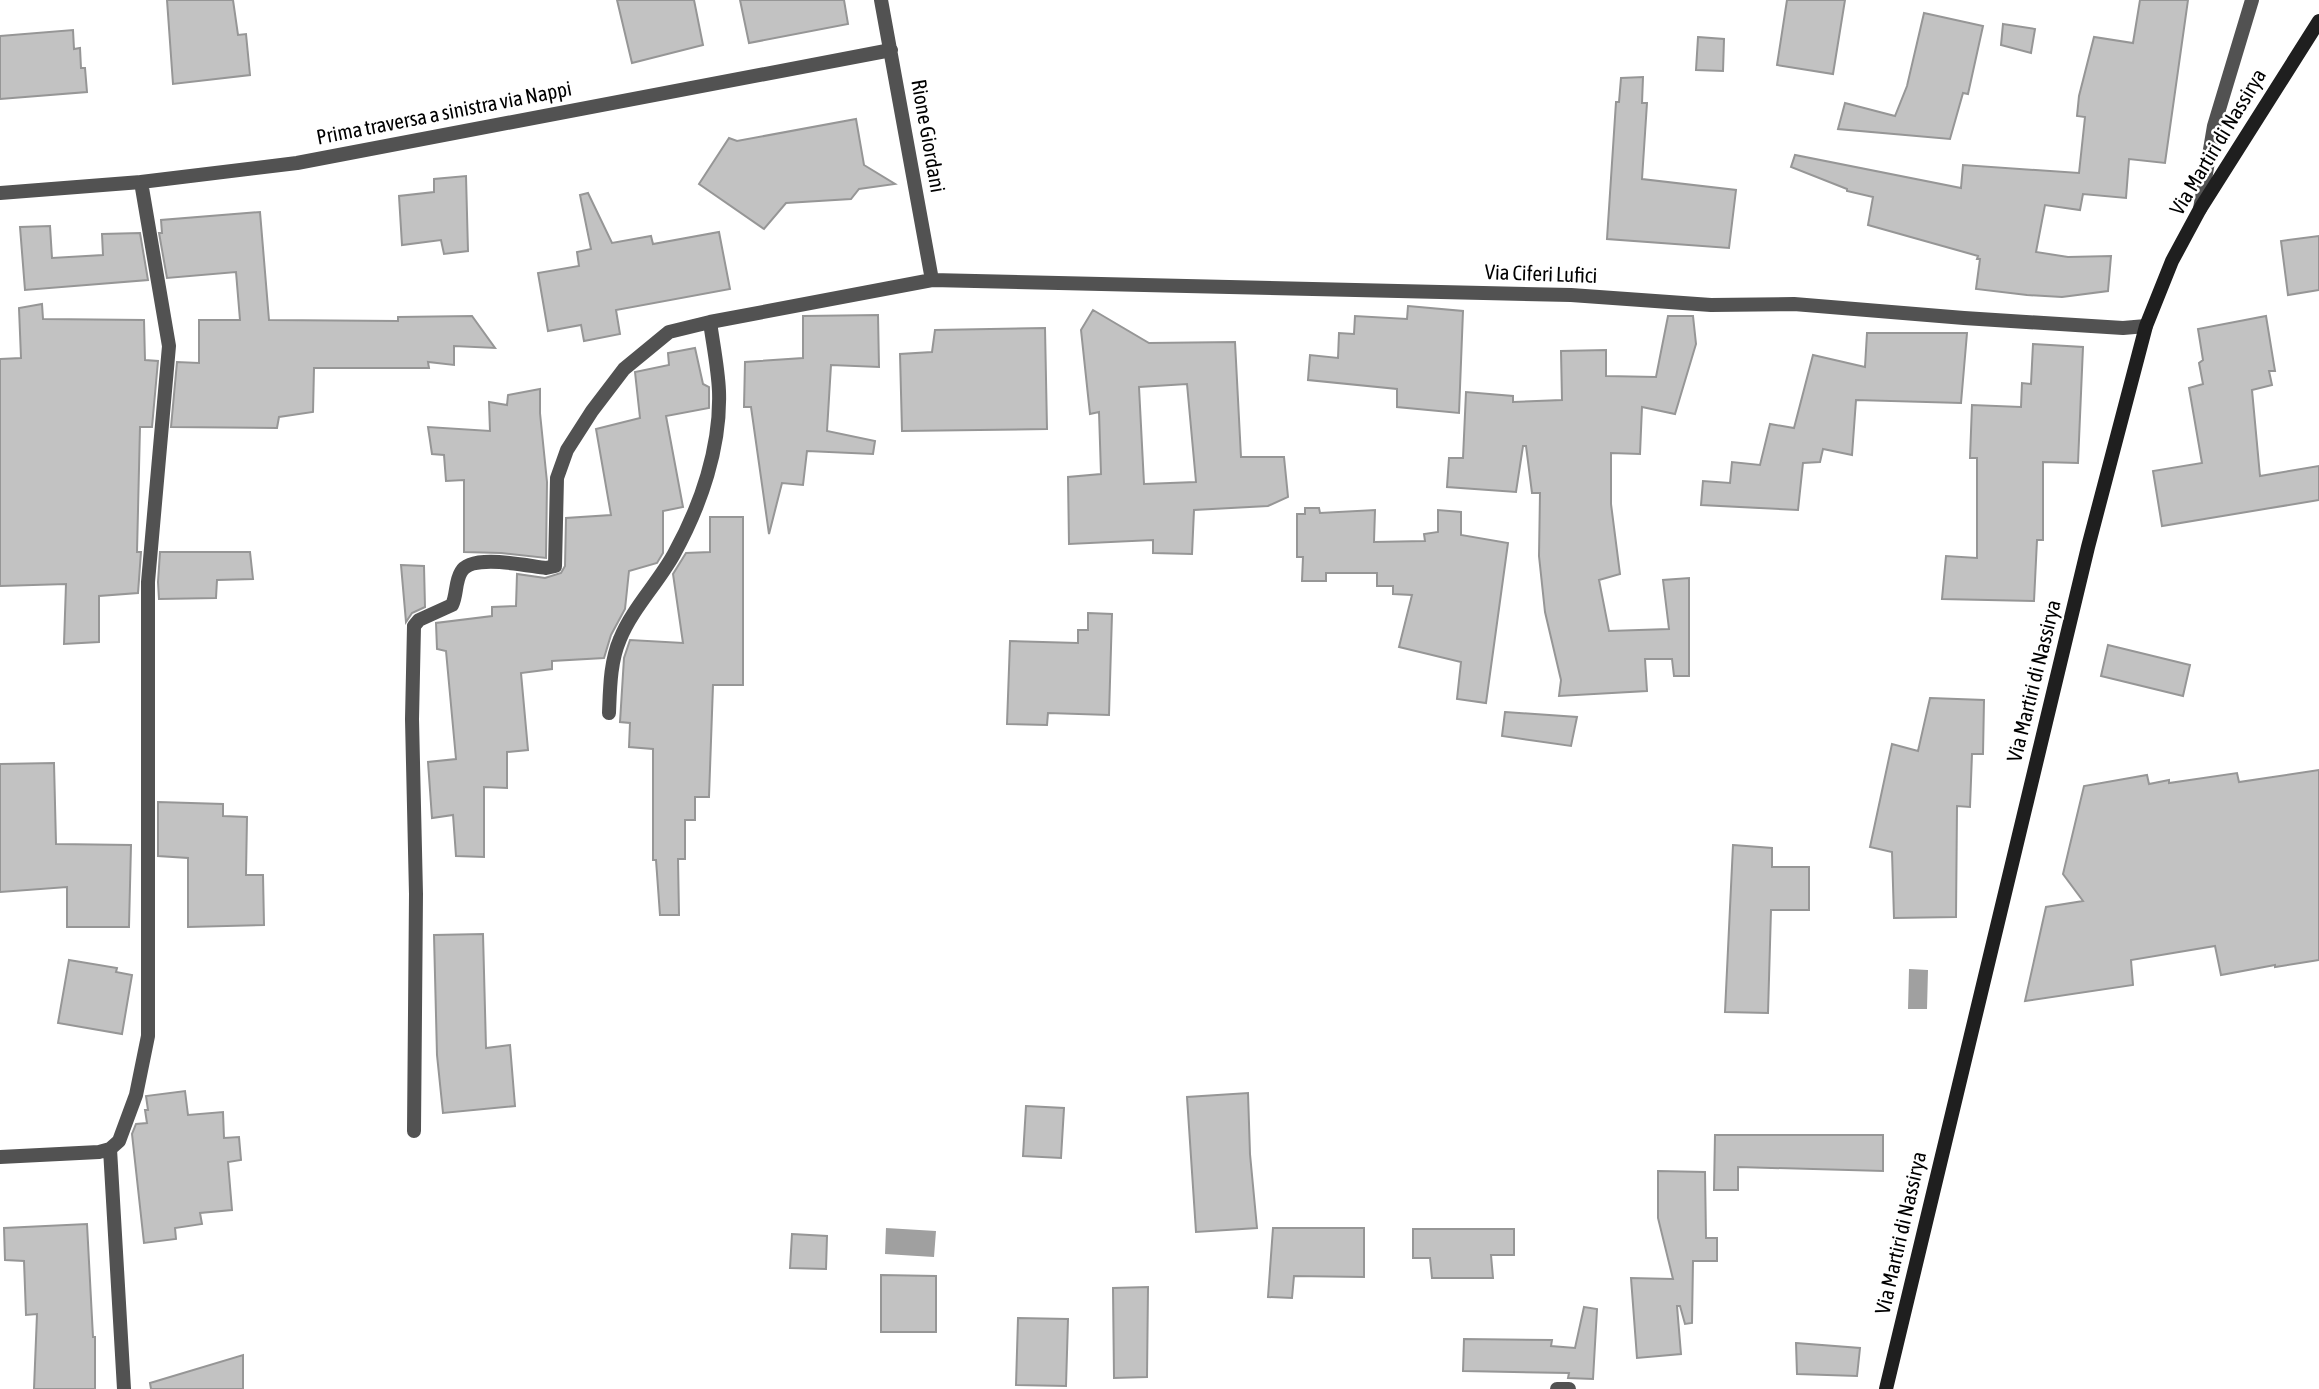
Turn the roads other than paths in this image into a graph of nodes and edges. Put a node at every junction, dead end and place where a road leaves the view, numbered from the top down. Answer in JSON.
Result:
{"nodes":[{"id":1,"x":881,"y":0,"type":"edge"},
{"id":2,"x":2252,"y":0,"type":"edge"},
{"id":3,"x":2319,"y":21,"type":"edge"},
{"id":4,"x":891,"y":50,"type":"junction"},
{"id":5,"x":141,"y":182,"type":"junction"},
{"id":6,"x":0,"y":193,"type":"edge"},
{"id":7,"x":2200,"y":209,"type":"junction"},
{"id":8,"x":932,"y":280,"type":"junction"},
{"id":9,"x":709,"y":322,"type":"junction"},
{"id":10,"x":2146,"y":326,"type":"junction"},
{"id":11,"x":608,"y":713,"type":"dead end"},
{"id":12,"x":414,"y":1131,"type":"dead end"},
{"id":13,"x":110,"y":1149,"type":"junction"},
{"id":14,"x":0,"y":1157,"type":"edge"},
{"id":15,"x":124,"y":1389,"type":"edge"},
{"id":16,"x":1557,"y":1389,"type":"edge"},
{"id":17,"x":1569,"y":1389,"type":"edge"},
{"id":18,"x":1885,"y":1389,"type":"edge"}],
"edges":[{"from":1,"to":4,"type":"street","name":"Rione Giordani"},
{"from":2,"to":7,"type":"street"},
{"from":3,"to":7,"type":"street","name":"Via Martiri di Nassirya"},
{"from":4,"to":5,"type":"street","name":"Prima traversa a sinistra via Nappi"},
{"from":4,"to":8,"type":"street","name":"Rione Giordani"},
{"from":5,"to":6,"type":"street","name":"Prima traversa a sinistra via Nappi"},
{"from":5,"to":13,"type":"street"},
{"from":7,"to":10,"type":"street","name":"Via Martiri di Nassirya"},
{"from":8,"to":9,"type":"street","name":"Via Ciferi Lufici"},
{"from":8,"to":10,"type":"street","name":"Via Ciferi Lufici"},
{"from":9,"to":11,"type":"street"},
{"from":9,"to":12,"type":"street","name":"Via Ciferi Lufici"},
{"from":10,"to":18,"type":"street","name":"Via Martiri di Nassirya"},
{"from":13,"to":14,"type":"street"},
{"from":13,"to":15,"type":"street"},
{"from":16,"to":17,"type":"street"}]}
